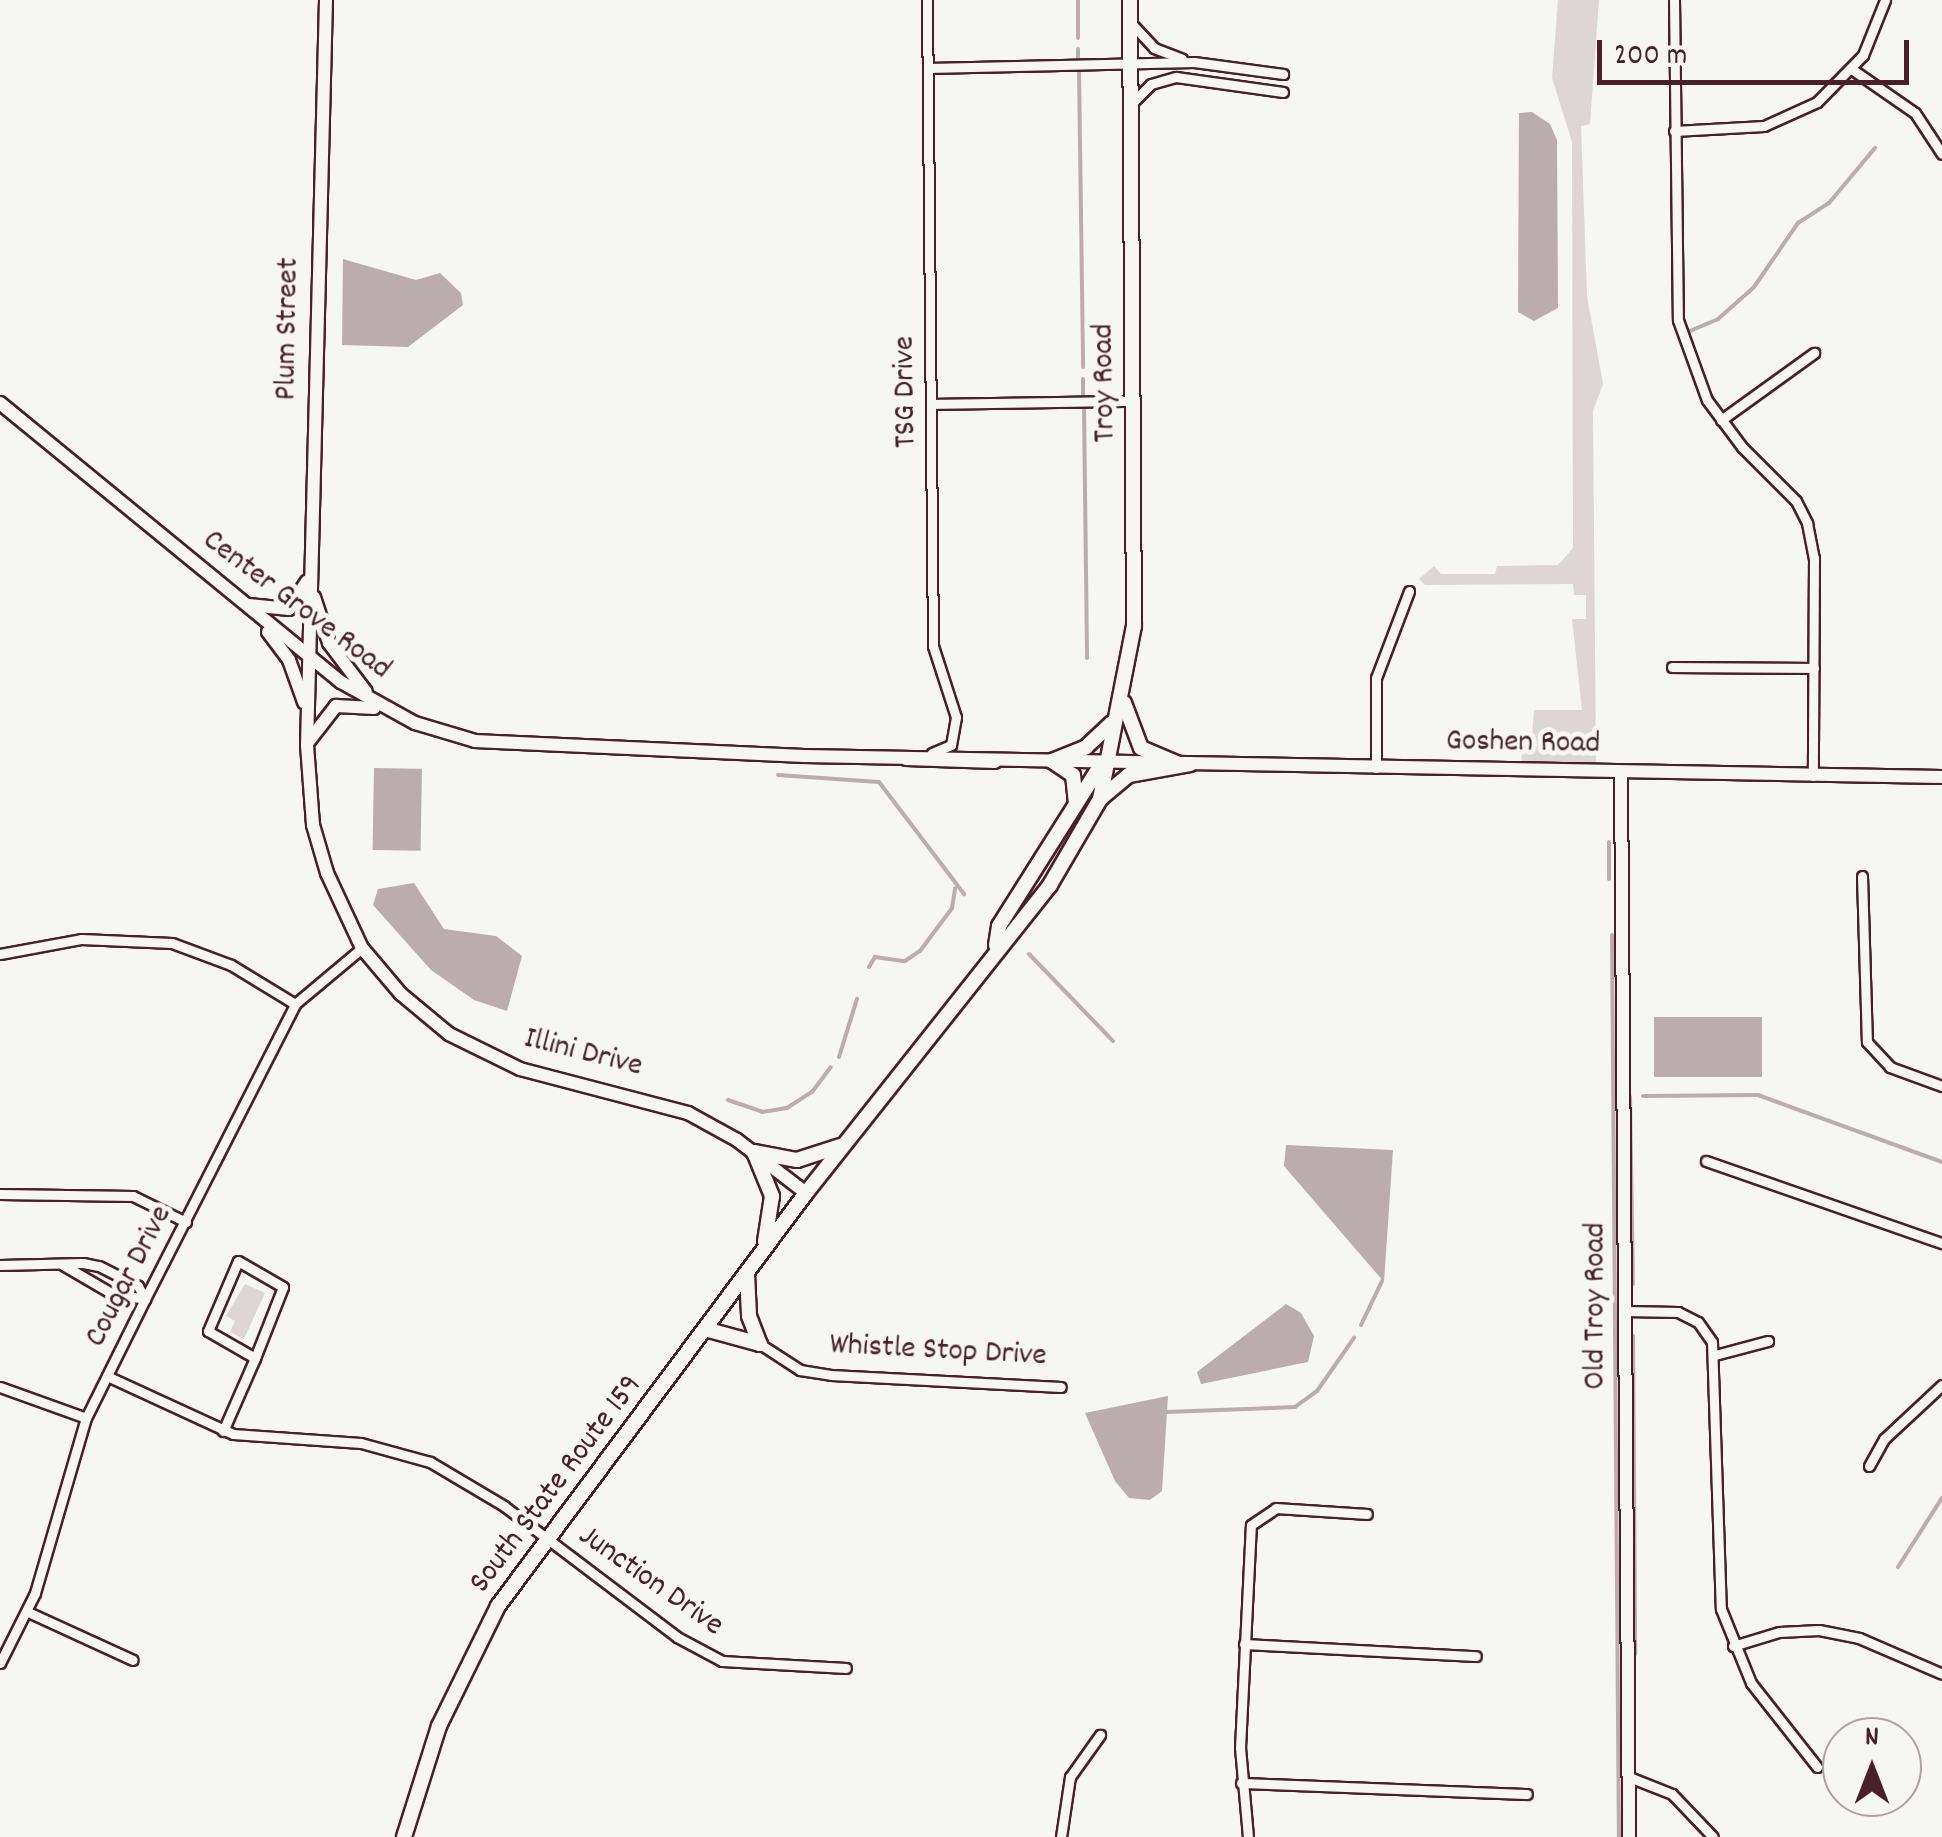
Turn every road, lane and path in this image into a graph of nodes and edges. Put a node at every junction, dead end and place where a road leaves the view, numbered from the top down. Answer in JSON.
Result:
{"nodes":[{"id":1,"x":326,"y":0,"type":"edge"},
{"id":2,"x":927,"y":0,"type":"edge"},
{"id":3,"x":1130,"y":0,"type":"edge"},
{"id":4,"x":1674,"y":0,"type":"edge"},
{"id":5,"x":1886,"y":0,"type":"edge"},
{"id":6,"x":1131,"y":23,"type":"junction"},
{"id":7,"x":1131,"y":62,"type":"junction"},
{"id":8,"x":1194,"y":62,"type":"junction"},
{"id":9,"x":928,"y":68,"type":"junction"},
{"id":10,"x":1852,"y":70,"type":"junction"},
{"id":11,"x":1283,"y":74,"type":"dead end"},
{"id":12,"x":1283,"y":92,"type":"dead end"},
{"id":13,"x":1131,"y":104,"type":"junction"},
{"id":14,"x":1674,"y":131,"type":"junction"},
{"id":15,"x":1942,"y":154,"type":"edge"},
{"id":16,"x":1814,"y":353,"type":"dead end"},
{"id":17,"x":1134,"y":401,"type":"junction"},
{"id":18,"x":0,"y":403,"type":"edge"},
{"id":19,"x":932,"y":404,"type":"junction"},
{"id":20,"x":1722,"y":420,"type":"junction"},
{"id":21,"x":311,"y":579,"type":"junction"},
{"id":22,"x":1409,"y":592,"type":"dead end"},
{"id":23,"x":246,"y":607,"type":"junction"},
{"id":24,"x":309,"y":658,"type":"junction"},
{"id":25,"x":1672,"y":667,"type":"dead end"},
{"id":26,"x":1814,"y":668,"type":"junction"},
{"id":27,"x":1124,"y":698,"type":"junction"},
{"id":28,"x":389,"y":711,"type":"junction"},
{"id":29,"x":1119,"y":715,"type":"junction"},
{"id":30,"x":307,"y":744,"type":"junction"},
{"id":31,"x":922,"y":754,"type":"junction"},
{"id":32,"x":904,"y":758,"type":"junction"},
{"id":33,"x":1005,"y":761,"type":"junction"},
{"id":34,"x":1052,"y":761,"type":"junction"},
{"id":35,"x":1104,"y":762,"type":"junction"},
{"id":36,"x":1186,"y":764,"type":"junction"},
{"id":37,"x":1376,"y":768,"type":"junction"},
{"id":38,"x":1621,"y":774,"type":"junction"},
{"id":39,"x":1813,"y":776,"type":"junction"},
{"id":40,"x":1942,"y":777,"type":"edge"},
{"id":41,"x":1100,"y":800,"type":"junction"},
{"id":42,"x":1074,"y":811,"type":"junction"},
{"id":43,"x":1862,"y":876,"type":"dead end"},
{"id":44,"x":996,"y":946,"type":"junction"},
{"id":45,"x":362,"y":948,"type":"junction"},
{"id":46,"x":0,"y":954,"type":"edge"},
{"id":47,"x":295,"y":1004,"type":"junction"},
{"id":48,"x":1942,"y":1086,"type":"edge"},
{"id":49,"x":844,"y":1145,"type":"junction"},
{"id":50,"x":754,"y":1152,"type":"junction"},
{"id":51,"x":1706,"y":1161,"type":"dead end"},
{"id":52,"x":806,"y":1193,"type":"junction"},
{"id":53,"x":0,"y":1194,"type":"edge"},
{"id":54,"x":186,"y":1222,"type":"junction"},
{"id":55,"x":1942,"y":1244,"type":"edge"},
{"id":56,"x":762,"y":1252,"type":"junction"},
{"id":57,"x":0,"y":1265,"type":"edge"},
{"id":58,"x":63,"y":1265,"type":"junction"},
{"id":59,"x":747,"y":1273,"type":"junction"},
{"id":60,"x":146,"y":1299,"type":"junction"},
{"id":61,"x":1625,"y":1310,"type":"junction"},
{"id":62,"x":705,"y":1329,"type":"junction"},
{"id":63,"x":1768,"y":1341,"type":"dead end"},
{"id":64,"x":760,"y":1344,"type":"junction"},
{"id":65,"x":1715,"y":1354,"type":"junction"},
{"id":66,"x":254,"y":1358,"type":"junction"},
{"id":67,"x":107,"y":1376,"type":"junction"},
{"id":68,"x":1942,"y":1385,"type":"edge"},
{"id":69,"x":1061,"y":1387,"type":"dead end"},
{"id":70,"x":0,"y":1388,"type":"edge"},
{"id":71,"x":86,"y":1418,"type":"junction"},
{"id":72,"x":223,"y":1431,"type":"junction"},
{"id":73,"x":1869,"y":1466,"type":"dead end"},
{"id":74,"x":1367,"y":1514,"type":"dead end"},
{"id":75,"x":547,"y":1539,"type":"junction"},
{"id":76,"x":28,"y":1612,"type":"junction"},
{"id":77,"x":1244,"y":1644,"type":"junction"},
{"id":78,"x":1733,"y":1646,"type":"junction"},
{"id":79,"x":1476,"y":1656,"type":"dead end"},
{"id":80,"x":133,"y":1660,"type":"dead end"},
{"id":81,"x":0,"y":1663,"type":"edge"},
{"id":82,"x":846,"y":1668,"type":"dead end"},
{"id":83,"x":1942,"y":1674,"type":"edge"},
{"id":84,"x":1100,"y":1735,"type":"dead end"},
{"id":85,"x":1817,"y":1767,"type":"dead end"},
{"id":86,"x":1629,"y":1776,"type":"junction"},
{"id":87,"x":1241,"y":1783,"type":"junction"},
{"id":88,"x":1527,"y":1794,"type":"dead end"},
{"id":89,"x":404,"y":1837,"type":"edge"},
{"id":90,"x":1061,"y":1837,"type":"edge"},
{"id":91,"x":1248,"y":1837,"type":"edge"},
{"id":92,"x":1629,"y":1837,"type":"edge"},
{"id":93,"x":1713,"y":1837,"type":"edge"}],
"edges":[{"from":1,"to":21,"type":"street","name":"Plum Street"},
{"from":2,"to":9,"type":"street","name":"TSG Drive"},
{"from":3,"to":6,"type":"main road","name":"Troy Road"},
{"from":4,"to":14,"type":"street"},
{"from":5,"to":10,"type":"street"},
{"from":6,"to":7,"type":"main road","name":"Troy Road"},
{"from":6,"to":8,"type":"street"},
{"from":7,"to":8,"type":"street"},
{"from":7,"to":9,"type":"street"},
{"from":7,"to":13,"type":"main road","name":"Troy Road"},
{"from":8,"to":11,"type":"street"},
{"from":9,"to":19,"type":"street","name":"TSG Drive"},
{"from":10,"to":14,"type":"street"},
{"from":10,"to":15,"type":"street"},
{"from":12,"to":13,"type":"street"},
{"from":13,"to":17,"type":"main road","name":"Troy Road"},
{"from":14,"to":20,"type":"street"},
{"from":16,"to":20,"type":"street"},
{"from":17,"to":19,"type":"street"},
{"from":17,"to":27,"type":"main road","name":"Troy Road"},
{"from":18,"to":23,"type":"street","name":"Center Grove Road"},
{"from":19,"to":31,"type":"street","name":"TSG Drive"},
{"from":20,"to":26,"type":"street"},
{"from":21,"to":23,"type":"street"},
{"from":21,"to":24,"type":"street","name":"Plum Street"},
{"from":21,"to":28,"type":"street"},
{"from":22,"to":37,"type":"street"},
{"from":23,"to":24,"type":"street","name":"Center Grove Road"},
{"from":23,"to":30,"type":"street"},
{"from":24,"to":28,"type":"street","name":"Center Grove Road"},
{"from":24,"to":30,"type":"street","name":"Illini Drive"},
{"from":25,"to":26,"type":"street"},
{"from":26,"to":39,"type":"street"},
{"from":27,"to":29,"type":"main road","name":"Troy Road"},
{"from":27,"to":36,"type":"main road"},
{"from":28,"to":30,"type":"street"},
{"from":28,"to":32,"type":"street","name":"Center Grove Road"},
{"from":29,"to":34,"type":"main road"},
{"from":29,"to":35,"type":"main road","name":"Troy Road"},
{"from":30,"to":45,"type":"street","name":"Illini Drive"},
{"from":31,"to":32,"type":"street","name":"Center Grove Road"},
{"from":31,"to":33,"type":"street","name":"Center Grove Road"},
{"from":32,"to":33,"type":"street","name":"Center Grove Road"},
{"from":33,"to":34,"type":"street","name":"Center Grove Road"},
{"from":34,"to":35,"type":"street","name":"Center Grove Road"},
{"from":34,"to":42,"type":"main road"},
{"from":35,"to":36,"type":"street","name":"Goshen Road"},
{"from":35,"to":41,"type":"main road","name":"Troy Road"},
{"from":35,"to":42,"type":"main road","name":"Troy Road"},
{"from":36,"to":37,"type":"street","name":"Goshen Road"},
{"from":36,"to":41,"type":"main road"},
{"from":37,"to":38,"type":"street","name":"Goshen Road"},
{"from":38,"to":39,"type":"street","name":"Goshen Road"},
{"from":38,"to":61,"type":"street","name":"Old Troy Road"},
{"from":39,"to":40,"type":"street","name":"Goshen Road"},
{"from":41,"to":44,"type":"main road","name":"Troy Road"},
{"from":42,"to":44,"type":"main road","name":"Troy Road"},
{"from":43,"to":48,"type":"street"},
{"from":44,"to":49,"type":"main road","name":"Troy Road"},
{"from":45,"to":47,"type":"street","name":"Cougar Drive"},
{"from":45,"to":50,"type":"street","name":"Illini Drive"},
{"from":46,"to":47,"type":"street"},
{"from":47,"to":54,"type":"street","name":"Cougar Drive"},
{"from":49,"to":50,"type":"main road"},
{"from":49,"to":52,"type":"main road","name":"Troy Road"},
{"from":50,"to":52,"type":"street","name":"Illini Drive"},
{"from":50,"to":56,"type":"main road"},
{"from":51,"to":55,"type":"street"},
{"from":52,"to":56,"type":"main road","name":"South State Route 159"},
{"from":53,"to":54,"type":"street"},
{"from":54,"to":60,"type":"street","name":"Cougar Drive"},
{"from":56,"to":59,"type":"main road","name":"South State Route 159"},
{"from":57,"to":58,"type":"street"},
{"from":58,"to":60,"type":"street"},
{"from":58,"to":60,"type":"street"},
{"from":59,"to":62,"type":"main road","name":"South State Route 159"},
{"from":59,"to":64,"type":"main road"},
{"from":60,"to":67,"type":"street","name":"Cougar Drive"},
{"from":61,"to":65,"type":"street"},
{"from":61,"to":86,"type":"street","name":"Old Troy Road"},
{"from":62,"to":64,"type":"main road","name":"Whistle Stop Drive"},
{"from":62,"to":75,"type":"main road","name":"South State Route 159"},
{"from":63,"to":65,"type":"street"},
{"from":64,"to":69,"type":"street","name":"Whistle Stop Drive"},
{"from":65,"to":78,"type":"street"},
{"from":66,"to":66,"type":"street"},
{"from":66,"to":72,"type":"street"},
{"from":67,"to":71,"type":"street","name":"Cougar Drive"},
{"from":67,"to":72,"type":"street","name":"Junction Drive"},
{"from":68,"to":73,"type":"street"},
{"from":70,"to":71,"type":"street"},
{"from":71,"to":76,"type":"street","name":"Cougar Drive"},
{"from":72,"to":75,"type":"street","name":"Junction Drive"},
{"from":74,"to":77,"type":"street"},
{"from":75,"to":82,"type":"street","name":"Junction Drive"},
{"from":75,"to":89,"type":"main road","name":"South State Route 159"},
{"from":76,"to":80,"type":"street"},
{"from":76,"to":81,"type":"street","name":"Cougar Drive"},
{"from":77,"to":79,"type":"street"},
{"from":77,"to":87,"type":"street"},
{"from":78,"to":83,"type":"street"},
{"from":78,"to":85,"type":"street"},
{"from":84,"to":90,"type":"street"},
{"from":86,"to":92,"type":"street","name":"Old Troy Road"},
{"from":86,"to":93,"type":"street"},
{"from":87,"to":88,"type":"street"},
{"from":87,"to":91,"type":"street"}]}
